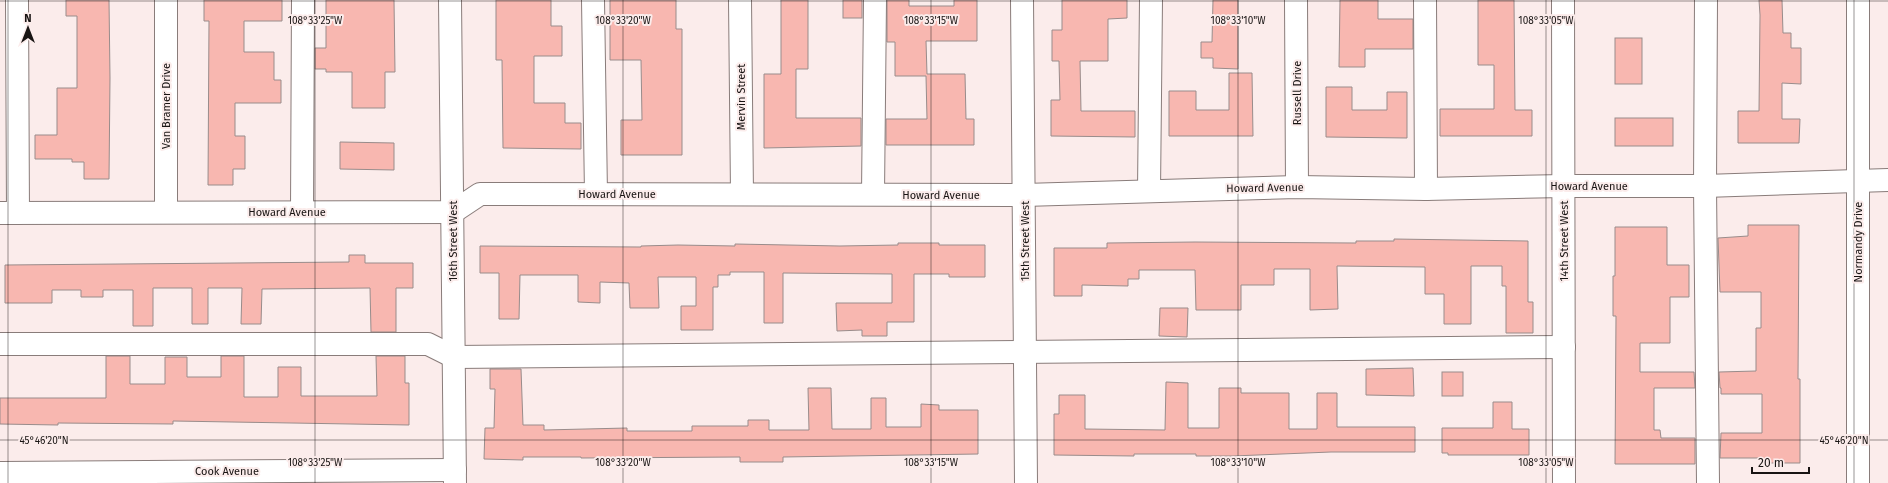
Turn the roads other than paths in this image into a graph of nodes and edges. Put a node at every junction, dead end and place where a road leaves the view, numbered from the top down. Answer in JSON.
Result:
{"nodes":[{"id":1,"x":17,"y":0,"type":"edge"},
{"id":2,"x":166,"y":0,"type":"edge"},
{"id":3,"x":303,"y":0,"type":"edge"},
{"id":4,"x":450,"y":0,"type":"edge"},
{"id":5,"x":593,"y":0,"type":"edge"},
{"id":6,"x":740,"y":0,"type":"edge"},
{"id":7,"x":875,"y":0,"type":"edge"},
{"id":8,"x":1022,"y":0,"type":"edge"},
{"id":9,"x":1151,"y":0,"type":"edge"},
{"id":10,"x":1296,"y":0,"type":"edge"},
{"id":11,"x":1425,"y":0,"type":"edge"},
{"id":12,"x":1563,"y":0,"type":"edge"},
{"id":13,"x":1706,"y":0,"type":"edge"},
{"id":14,"x":1858,"y":0,"type":"edge"},
{"id":15,"x":1888,"y":180,"type":"edge"},
{"id":16,"x":1858,"y":181,"type":"junction"},
{"id":17,"x":1564,"y":186,"type":"junction"},
{"id":18,"x":1705,"y":186,"type":"junction"},
{"id":19,"x":1297,"y":187,"type":"junction"},
{"id":20,"x":1426,"y":189,"type":"junction"},
{"id":21,"x":1149,"y":191,"type":"junction"},
{"id":22,"x":596,"y":194,"type":"junction"},
{"id":23,"x":742,"y":194,"type":"junction"},
{"id":24,"x":873,"y":194,"type":"junction"},
{"id":25,"x":1024,"y":195,"type":"junction"},
{"id":26,"x":166,"y":212,"type":"junction"},
{"id":27,"x":302,"y":212,"type":"junction"},
{"id":28,"x":453,"y":212,"type":"junction"},
{"id":29,"x":9,"y":213,"type":"edge"},
{"id":30,"x":0,"y":344,"type":"edge"},
{"id":31,"x":1564,"y":347,"type":"junction"},
{"id":32,"x":1025,"y":352,"type":"junction"},
{"id":33,"x":454,"y":357,"type":"junction"},
{"id":34,"x":0,"y":473,"type":"edge"},
{"id":35,"x":455,"y":476,"type":"edge"},
{"id":36,"x":1026,"y":483,"type":"edge"},
{"id":37,"x":1564,"y":483,"type":"edge"},
{"id":38,"x":1708,"y":483,"type":"edge"},
{"id":39,"x":1858,"y":483,"type":"edge"}],
"edges":[{"from":1,"to":29,"type":"street"},
{"from":2,"to":26,"type":"street","name":"Van Bramer Drive"},
{"from":3,"to":27,"type":"street"},
{"from":4,"to":28,"type":"street","name":"16th Street West"},
{"from":5,"to":22,"type":"street"},
{"from":6,"to":23,"type":"street","name":"Mervin Street"},
{"from":7,"to":24,"type":"street"},
{"from":8,"to":25,"type":"street","name":"15th Street West"},
{"from":9,"to":21,"type":"street"},
{"from":10,"to":19,"type":"street","name":"Russell Drive"},
{"from":11,"to":20,"type":"street"},
{"from":12,"to":17,"type":"street","name":"14th Street West"},
{"from":13,"to":18,"type":"street"},
{"from":14,"to":16,"type":"street","name":"Normandy Drive"},
{"from":15,"to":16,"type":"street","name":"Howard Avenue"},
{"from":16,"to":18,"type":"street","name":"Howard Avenue"},
{"from":16,"to":39,"type":"street","name":"Normandy Drive"},
{"from":17,"to":18,"type":"street","name":"Howard Avenue"},
{"from":17,"to":20,"type":"street","name":"Howard Avenue"},
{"from":17,"to":31,"type":"street","name":"14th Street West"},
{"from":18,"to":38,"type":"street"},
{"from":19,"to":20,"type":"street","name":"Howard Avenue"},
{"from":19,"to":21,"type":"street","name":"Howard Avenue"},
{"from":21,"to":25,"type":"street","name":"Howard Avenue"},
{"from":22,"to":23,"type":"street","name":"Howard Avenue"},
{"from":22,"to":28,"type":"street","name":"Howard Avenue"},
{"from":23,"to":24,"type":"street","name":"Howard Avenue"},
{"from":24,"to":25,"type":"street","name":"Howard Avenue"},
{"from":25,"to":32,"type":"street","name":"15th Street West"},
{"from":26,"to":27,"type":"street","name":"Howard Avenue"},
{"from":26,"to":29,"type":"street","name":"Howard Avenue"},
{"from":27,"to":28,"type":"street","name":"Howard Avenue"},
{"from":28,"to":33,"type":"street","name":"16th Street West"},
{"from":30,"to":33,"type":"street"},
{"from":31,"to":32,"type":"street"},
{"from":31,"to":37,"type":"street","name":"14th Street West"},
{"from":32,"to":33,"type":"street"},
{"from":32,"to":36,"type":"street","name":"15th Street West"},
{"from":33,"to":35,"type":"street","name":"16th Street West"},
{"from":34,"to":35,"type":"street","name":"Cook Avenue"}]}
